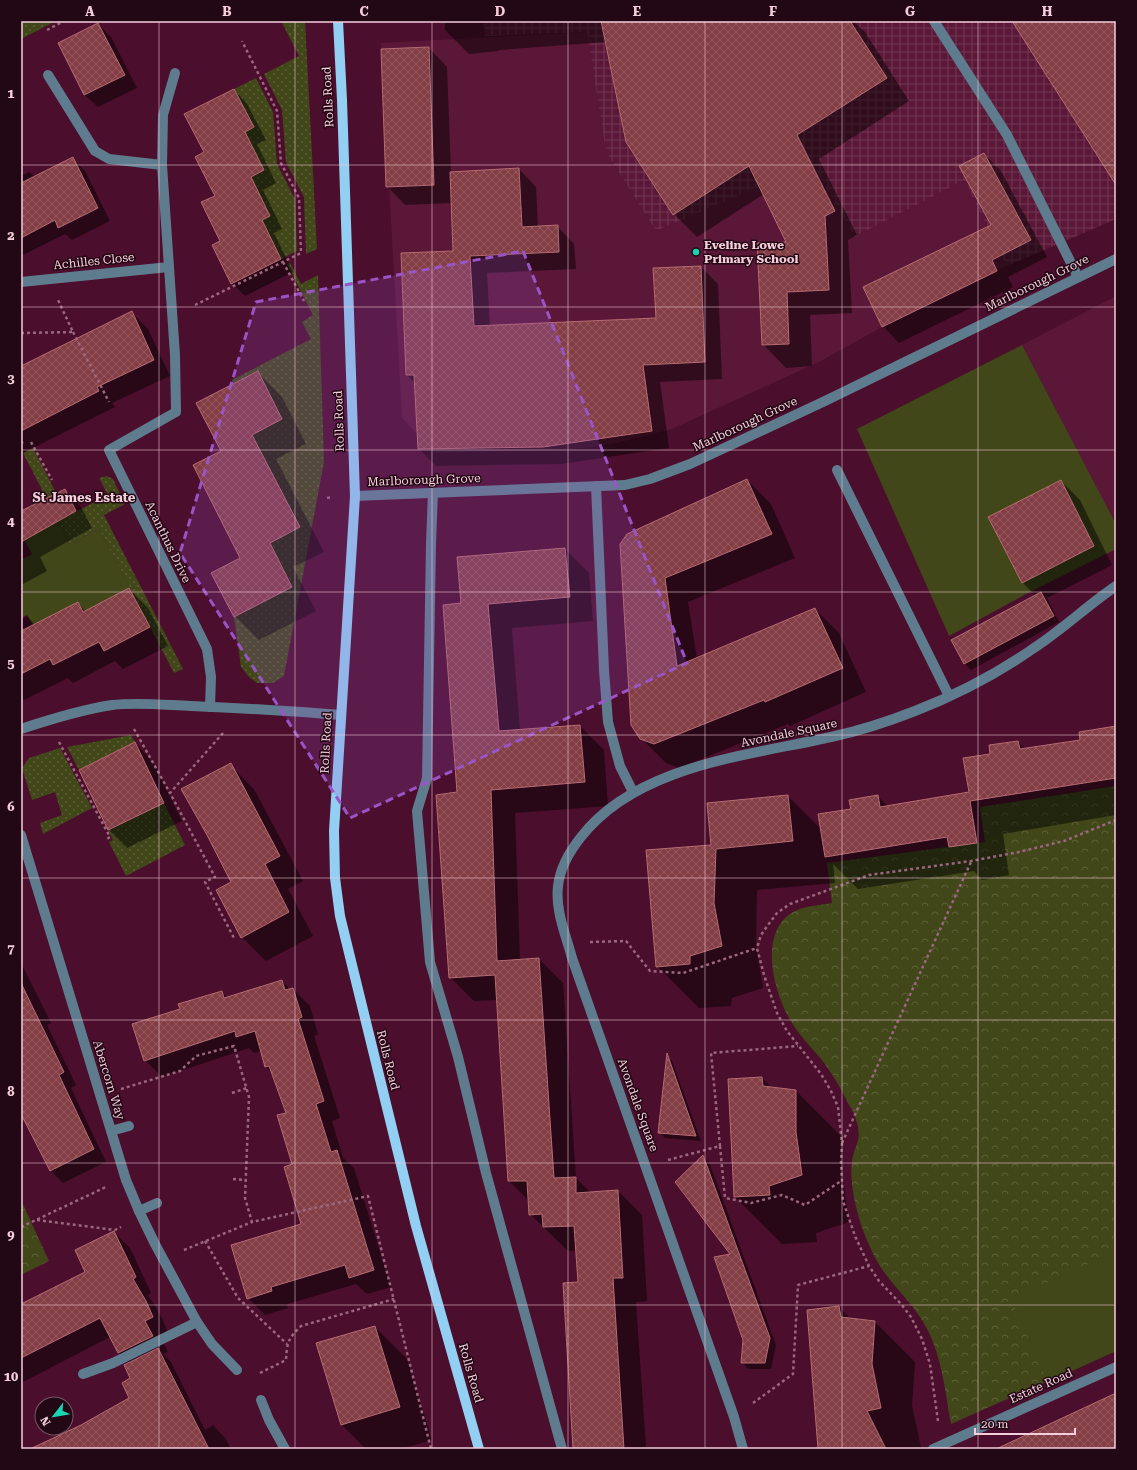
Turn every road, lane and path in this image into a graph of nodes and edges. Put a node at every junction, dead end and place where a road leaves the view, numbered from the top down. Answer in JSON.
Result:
{"nodes":[{"id":1,"x":64,"y":21,"type":"edge"},
{"id":2,"x":338,"y":21,"type":"edge"},
{"id":3,"x":934,"y":21,"type":"edge"},
{"id":4,"x":46,"y":30,"type":"dead end"},
{"id":5,"x":242,"y":41,"type":"dead end"},
{"id":6,"x":175,"y":73,"type":"dead end"},
{"id":7,"x":48,"y":75,"type":"dead end"},
{"id":8,"x":162,"y":165,"type":"junction"},
{"id":9,"x":1116,"y":259,"type":"edge"},
{"id":10,"x":283,"y":262,"type":"junction"},
{"id":11,"x":169,"y":267,"type":"junction"},
{"id":12,"x":1078,"y":278,"type":"junction"},
{"id":13,"x":21,"y":282,"type":"edge"},
{"id":14,"x":54,"y":294,"type":"dead end"},
{"id":15,"x":304,"y":301,"type":"dead end"},
{"id":16,"x":189,"y":308,"type":"dead end"},
{"id":17,"x":73,"y":332,"type":"junction"},
{"id":18,"x":21,"y":333,"type":"edge"},
{"id":19,"x":109,"y":402,"type":"dead end"},
{"id":20,"x":21,"y":441,"type":"edge"},
{"id":21,"x":32,"y":442,"type":"dead end"},
{"id":22,"x":24,"y":446,"type":"dead end"},
{"id":23,"x":837,"y":470,"type":"dead end"},
{"id":24,"x":52,"y":480,"type":"dead end"},
{"id":25,"x":596,"y":486,"type":"junction"},
{"id":26,"x":433,"y":492,"type":"junction"},
{"id":27,"x":355,"y":496,"type":"junction"},
{"id":28,"x":1116,"y":586,"type":"edge"},
{"id":29,"x":949,"y":696,"type":"junction"},
{"id":30,"x":210,"y":707,"type":"junction"},
{"id":31,"x":341,"y":715,"type":"junction"},
{"id":32,"x":21,"y":729,"type":"edge"},
{"id":33,"x":134,"y":729,"type":"dead end"},
{"id":34,"x":223,"y":733,"type":"dead end"},
{"id":35,"x":60,"y":742,"type":"dead end"},
{"id":36,"x":634,"y":792,"type":"junction"},
{"id":37,"x":170,"y":793,"type":"junction"},
{"id":38,"x":1116,"y":820,"type":"edge"},
{"id":39,"x":21,"y":835,"type":"edge"},
{"id":40,"x":107,"y":839,"type":"dead end"},
{"id":41,"x":971,"y":861,"type":"junction"},
{"id":42,"x":235,"y":940,"type":"dead end"},
{"id":43,"x":568,"y":943,"type":"junction"},
{"id":44,"x":758,"y":948,"type":"junction"},
{"id":45,"x":798,"y":1046,"type":"junction"},
{"id":46,"x":247,"y":1088,"type":"junction"},
{"id":47,"x":118,"y":1090,"type":"dead end"},
{"id":48,"x":232,"y":1093,"type":"dead end"},
{"id":49,"x":129,"y":1126,"type":"dead end"},
{"id":50,"x":111,"y":1131,"type":"junction"},
{"id":51,"x":842,"y":1143,"type":"junction"},
{"id":52,"x":720,"y":1146,"type":"junction"},
{"id":53,"x":646,"y":1166,"type":"junction"},
{"id":54,"x":233,"y":1179,"type":"dead end"},
{"id":55,"x":246,"y":1180,"type":"junction"},
{"id":56,"x":841,"y":1181,"type":"junction"},
{"id":57,"x":110,"y":1186,"type":"dead end"},
{"id":58,"x":157,"y":1203,"type":"dead end"},
{"id":59,"x":139,"y":1211,"type":"junction"},
{"id":60,"x":37,"y":1220,"type":"junction"},
{"id":61,"x":252,"y":1222,"type":"junction"},
{"id":62,"x":21,"y":1227,"type":"edge"},
{"id":63,"x":114,"y":1230,"type":"dead end"},
{"id":64,"x":205,"y":1241,"type":"junction"},
{"id":65,"x":181,"y":1252,"type":"dead end"},
{"id":66,"x":869,"y":1266,"type":"junction"},
{"id":67,"x":394,"y":1299,"type":"junction"},
{"id":68,"x":198,"y":1322,"type":"junction"},
{"id":69,"x":287,"y":1344,"type":"junction"},
{"id":70,"x":1116,"y":1367,"type":"edge"},
{"id":71,"x":237,"y":1370,"type":"dead end"},
{"id":72,"x":83,"y":1374,"type":"dead end"},
{"id":73,"x":257,"y":1374,"type":"dead end"},
{"id":74,"x":260,"y":1400,"type":"dead end"},
{"id":75,"x":734,"y":1417,"type":"junction"},
{"id":76,"x":937,"y":1447,"type":"edge"},
{"id":77,"x":285,"y":1449,"type":"edge"},
{"id":78,"x":431,"y":1449,"type":"edge"},
{"id":79,"x":480,"y":1449,"type":"edge"},
{"id":80,"x":562,"y":1449,"type":"edge"},
{"id":81,"x":743,"y":1449,"type":"edge"}],
"edges":[{"from":1,"to":4,"type":"path"},
{"from":2,"to":27,"type":"main road","name":"Rolls Road"},
{"from":3,"to":12,"type":"street"},
{"from":5,"to":10,"type":"path"},
{"from":6,"to":8,"type":"street"},
{"from":7,"to":8,"type":"street"},
{"from":8,"to":11,"type":"street"},
{"from":9,"to":12,"type":"street","name":"Marlborough Grove"},
{"from":10,"to":15,"type":"path"},
{"from":10,"to":16,"type":"path"},
{"from":11,"to":13,"type":"street","name":"Achilles Close"},
{"from":11,"to":30,"type":"street","name":"Acanthus Drive"},
{"from":12,"to":25,"type":"street","name":"Marlborough Grove"},
{"from":14,"to":17,"type":"path"},
{"from":17,"to":18,"type":"path"},
{"from":17,"to":19,"type":"path"},
{"from":20,"to":22,"type":"path"},
{"from":21,"to":24,"type":"path"},
{"from":23,"to":29,"type":"street"},
{"from":25,"to":26,"type":"street","name":"Marlborough Grove"},
{"from":25,"to":36,"type":"street"},
{"from":26,"to":27,"type":"street","name":"Marlborough Grove"},
{"from":26,"to":80,"type":"street"},
{"from":27,"to":31,"type":"main road","name":"Rolls Road"},
{"from":28,"to":29,"type":"street","name":"Avondale Square"},
{"from":29,"to":36,"type":"street","name":"Avondale Square"},
{"from":30,"to":31,"type":"street"},
{"from":30,"to":32,"type":"street"},
{"from":31,"to":79,"type":"main road","name":"Rolls Road"},
{"from":33,"to":37,"type":"path"},
{"from":34,"to":37,"type":"path"},
{"from":35,"to":40,"type":"path"},
{"from":36,"to":43,"type":"street","name":"Avondale Square"},
{"from":37,"to":42,"type":"path"},
{"from":38,"to":41,"type":"path"},
{"from":39,"to":50,"type":"street","name":"Abercorn Way"},
{"from":41,"to":44,"type":"path"},
{"from":41,"to":51,"type":"path"},
{"from":43,"to":44,"type":"path"},
{"from":43,"to":53,"type":"street","name":"Avondale Square"},
{"from":44,"to":45,"type":"path"},
{"from":45,"to":51,"type":"path"},
{"from":45,"to":52,"type":"path"},
{"from":46,"to":47,"type":"path"},
{"from":46,"to":48,"type":"path"},
{"from":46,"to":55,"type":"path"},
{"from":49,"to":50,"type":"street"},
{"from":50,"to":59,"type":"street","name":"Abercorn Way"},
{"from":51,"to":56,"type":"path"},
{"from":52,"to":53,"type":"path"},
{"from":52,"to":56,"type":"path"},
{"from":53,"to":75,"type":"street","name":"Avondale Square"},
{"from":54,"to":55,"type":"path"},
{"from":55,"to":61,"type":"path"},
{"from":56,"to":66,"type":"path"},
{"from":57,"to":60,"type":"path"},
{"from":58,"to":59,"type":"street"},
{"from":59,"to":68,"type":"street","name":"Abercorn Way"},
{"from":60,"to":62,"type":"path"},
{"from":60,"to":63,"type":"path"},
{"from":61,"to":64,"type":"path"},
{"from":61,"to":67,"type":"path"},
{"from":64,"to":65,"type":"path"},
{"from":64,"to":69,"type":"path"},
{"from":66,"to":75,"type":"path"},
{"from":66,"to":76,"type":"path"},
{"from":67,"to":69,"type":"path"},
{"from":67,"to":78,"type":"path"},
{"from":68,"to":71,"type":"street","name":"Abercorn Way"},
{"from":68,"to":72,"type":"street"},
{"from":69,"to":73,"type":"path"},
{"from":70,"to":76,"type":"street","name":"Estate Road"},
{"from":74,"to":77,"type":"street"},
{"from":75,"to":81,"type":"street","name":"Avondale Square"}]}
